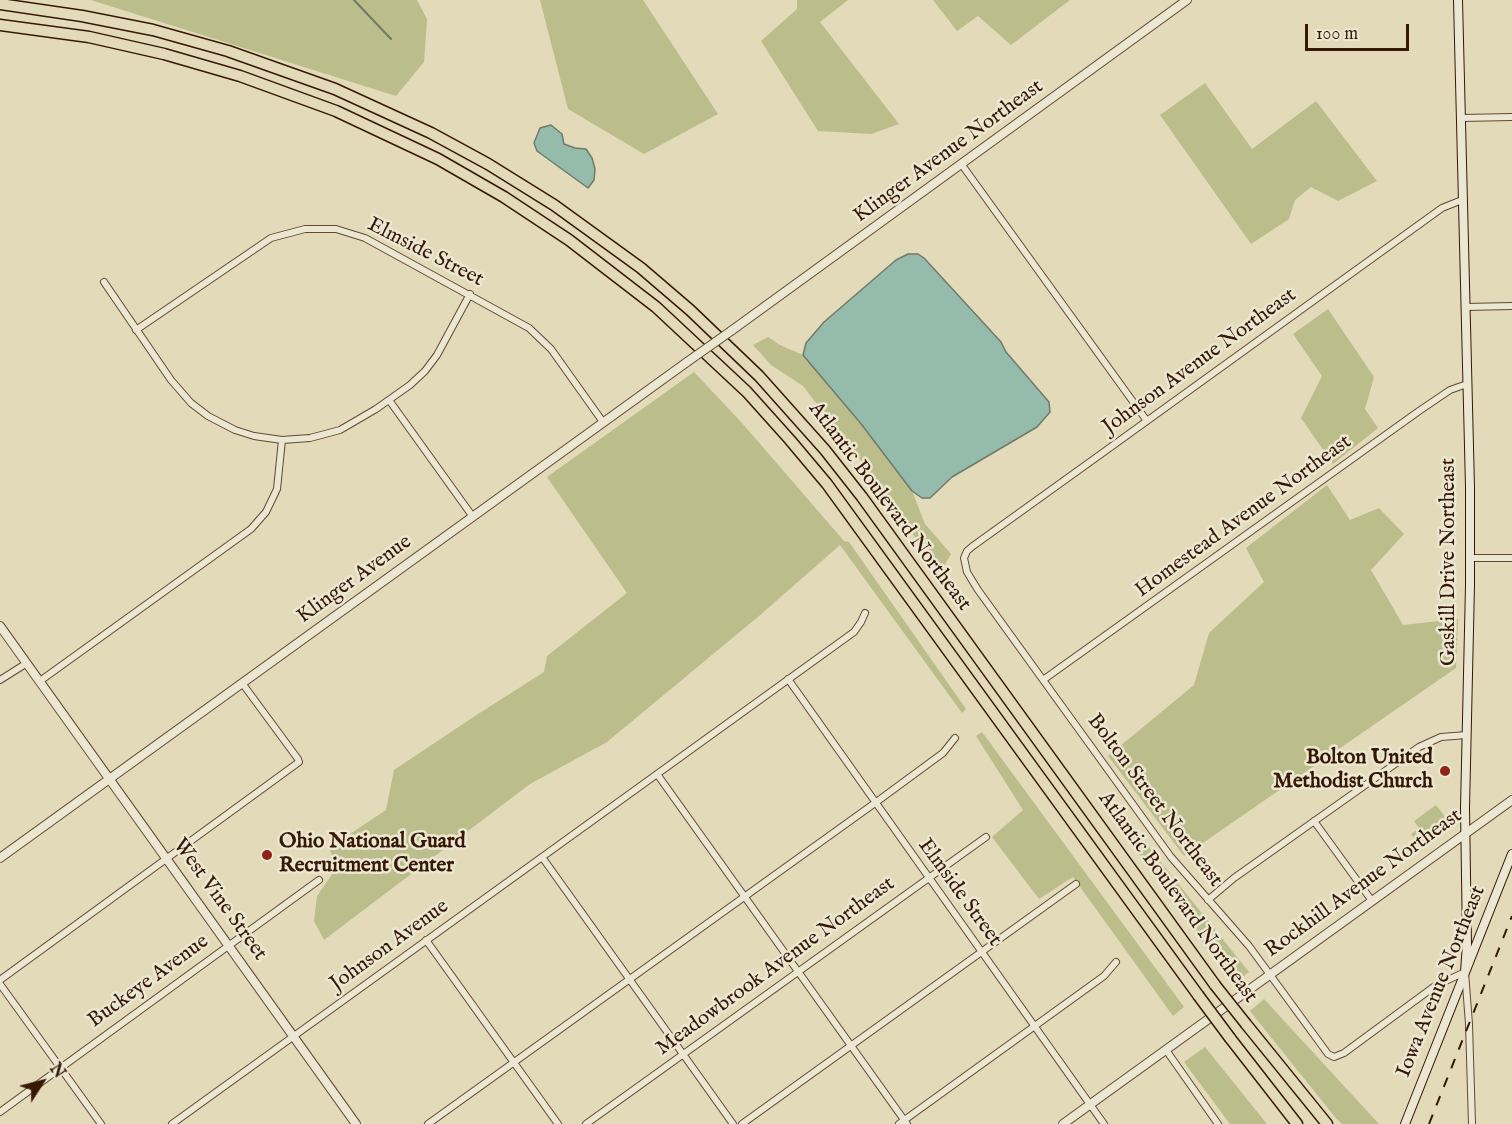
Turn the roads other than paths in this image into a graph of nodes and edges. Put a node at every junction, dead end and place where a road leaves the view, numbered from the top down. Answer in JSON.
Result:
{"nodes":[{"id":1,"x":1187,"y":0,"type":"edge"},
{"id":2,"x":1458,"y":0,"type":"edge"},
{"id":3,"x":0,"y":4,"type":"edge"},
{"id":4,"x":0,"y":25,"type":"edge"},
{"id":5,"x":1512,"y":117,"type":"edge"},
{"id":6,"x":1461,"y":118,"type":"junction"},
{"id":7,"x":962,"y":165,"type":"junction"},
{"id":8,"x":1462,"y":200,"type":"junction"},
{"id":9,"x":104,"y":282,"type":"dead end"},
{"id":10,"x":470,"y":294,"type":"junction"},
{"id":11,"x":1512,"y":306,"type":"edge"},
{"id":12,"x":1465,"y":307,"type":"junction"},
{"id":13,"x":136,"y":330,"type":"junction"},
{"id":14,"x":731,"y":331,"type":"joint"},
{"id":15,"x":1467,"y":384,"type":"junction"},
{"id":16,"x":389,"y":400,"type":"junction"},
{"id":17,"x":1147,"y":421,"type":"junction"},
{"id":18,"x":603,"y":422,"type":"junction"},
{"id":19,"x":282,"y":440,"type":"junction"},
{"id":20,"x":473,"y":517,"type":"junction"},
{"id":21,"x":964,"y":558,"type":"joint"},
{"id":22,"x":1470,"y":558,"type":"junction"},
{"id":23,"x":1512,"y":558,"type":"edge"},
{"id":24,"x":865,"y":612,"type":"dead end"},
{"id":25,"x":0,"y":626,"type":"edge"},
{"id":26,"x":27,"y":663,"type":"junction"},
{"id":27,"x":788,"y":679,"type":"junction"},
{"id":28,"x":0,"y":680,"type":"edge"},
{"id":29,"x":1044,"y":680,"type":"junction"},
{"id":30,"x":40,"y":681,"type":"junction"},
{"id":31,"x":242,"y":683,"type":"junction"},
{"id":32,"x":1467,"y":735,"type":"junction"},
{"id":33,"x":955,"y":738,"type":"dead end"},
{"id":34,"x":657,"y":774,"type":"junction"},
{"id":35,"x":110,"y":778,"type":"junction"},
{"id":36,"x":1512,"y":800,"type":"edge"},
{"id":37,"x":875,"y":803,"type":"junction"},
{"id":38,"x":1314,"y":821,"type":"junction"},
{"id":39,"x":1465,"y":833,"type":"junction"},
{"id":40,"x":986,"y":837,"type":"dead end"},
{"id":41,"x":1512,"y":854,"type":"edge"},
{"id":42,"x":542,"y":857,"type":"junction"},
{"id":43,"x":0,"y":858,"type":"edge"},
{"id":44,"x":167,"y":858,"type":"junction"},
{"id":45,"x":928,"y":877,"type":"junction"},
{"id":46,"x":318,"y":880,"type":"dead end"},
{"id":47,"x":1076,"y":884,"type":"dead end"},
{"id":48,"x":744,"y":896,"type":"junction"},
{"id":49,"x":1208,"y":900,"type":"junction"},
{"id":50,"x":1372,"y":901,"type":"junction"},
{"id":51,"x":426,"y":940,"type":"junction"},
{"id":52,"x":228,"y":945,"type":"junction"},
{"id":53,"x":981,"y":952,"type":"junction"},
{"id":54,"x":1116,"y":962,"type":"dead end"},
{"id":55,"x":798,"y":971,"type":"junction"},
{"id":56,"x":1465,"y":972,"type":"junction"},
{"id":57,"x":1271,"y":974,"type":"junction"},
{"id":58,"x":630,"y":979,"type":"junction"},
{"id":59,"x":0,"y":982,"type":"edge"},
{"id":60,"x":1034,"y":1026,"type":"junction"},
{"id":61,"x":293,"y":1035,"type":"junction"},
{"id":62,"x":851,"y":1045,"type":"junction"},
{"id":63,"x":1166,"y":1050,"type":"junction"},
{"id":64,"x":683,"y":1054,"type":"junction"},
{"id":65,"x":514,"y":1063,"type":"junction"},
{"id":66,"x":60,"y":1068,"type":"junction"},
{"id":67,"x":1090,"y":1104,"type":"junction"},
{"id":68,"x":0,"y":1112,"type":"edge"},
{"id":69,"x":904,"y":1123,"type":"edge"},
{"id":70,"x":101,"y":1124,"type":"edge"},
{"id":71,"x":171,"y":1124,"type":"edge"},
{"id":72,"x":356,"y":1124,"type":"edge"},
{"id":73,"x":428,"y":1124,"type":"edge"},
{"id":74,"x":558,"y":1124,"type":"edge"},
{"id":75,"x":586,"y":1124,"type":"edge"},
{"id":76,"x":733,"y":1124,"type":"edge"},
{"id":77,"x":742,"y":1124,"type":"edge"},
{"id":78,"x":1063,"y":1124,"type":"edge"},
{"id":79,"x":1104,"y":1124,"type":"edge"},
{"id":80,"x":1218,"y":1124,"type":"edge"},
{"id":81,"x":1297,"y":1124,"type":"edge"},
{"id":82,"x":1327,"y":1124,"type":"edge"},
{"id":83,"x":1405,"y":1124,"type":"edge"},
{"id":84,"x":1472,"y":1124,"type":"edge"}],
"edges":[{"from":1,"to":7,"type":"street","name":"Klinger Avenue Northeast"},
{"from":2,"to":6,"type":"main road","name":"Gaskill Drive Northeast"},
{"from":3,"to":82,"type":"highway","name":"Atlantic Boulevard Northeast","bridge":true},
{"from":4,"to":81,"type":"highway","name":"Atlantic Boulevard Northeast","bridge":true},
{"from":5,"to":6,"type":"street"},
{"from":6,"to":8,"type":"main road","name":"Gaskill Drive Northeast"},
{"from":7,"to":14,"type":"street","name":"Klinger Avenue Northeast"},
{"from":7,"to":17,"type":"street"},
{"from":8,"to":12,"type":"main road","name":"Gaskill Drive Northeast"},
{"from":8,"to":17,"type":"street","name":"Johnson Avenue Northeast"},
{"from":9,"to":13,"type":"street"},
{"from":10,"to":13,"type":"street","name":"Elmside Street"},
{"from":10,"to":16,"type":"street"},
{"from":10,"to":18,"type":"street","name":"Elmside Street"},
{"from":11,"to":12,"type":"street"},
{"from":12,"to":15,"type":"main road","name":"Gaskill Drive Northeast"},
{"from":13,"to":19,"type":"street"},
{"from":14,"to":18,"type":"street","name":"Klinger Avenue","bridge":true},
{"from":15,"to":22,"type":"main road","name":"Gaskill Drive Northeast"},
{"from":15,"to":29,"type":"street","name":"Homestead Avenue Northeast"},
{"from":16,"to":19,"type":"street"},
{"from":16,"to":20,"type":"street"},
{"from":17,"to":21,"type":"street","name":"Johnson Avenue Northeast"},
{"from":18,"to":20,"type":"street","name":"Klinger Avenue"},
{"from":19,"to":30,"type":"street"},
{"from":20,"to":31,"type":"street","name":"Klinger Avenue"},
{"from":21,"to":29,"type":"street","name":"Bolton Street Northeast"},
{"from":22,"to":23,"type":"street"},
{"from":22,"to":32,"type":"main road","name":"Gaskill Drive Northeast"},
{"from":24,"to":27,"type":"street"},
{"from":25,"to":26,"type":"street","name":"West Vine Street"},
{"from":26,"to":28,"type":"street"},
{"from":26,"to":30,"type":"street","name":"West Vine Street"},
{"from":27,"to":34,"type":"street"},
{"from":27,"to":37,"type":"street","name":"Elmside Street"},
{"from":29,"to":49,"type":"street","name":"Bolton Street Northeast"},
{"from":30,"to":35,"type":"street","name":"West Vine Street"},
{"from":31,"to":35,"type":"street","name":"Klinger Avenue"},
{"from":31,"to":44,"type":"street"},
{"from":32,"to":38,"type":"street"},
{"from":32,"to":39,"type":"main road","name":"Gaskill Drive Northeast"},
{"from":33,"to":37,"type":"street"},
{"from":34,"to":42,"type":"street","name":"Johnson Avenue"},
{"from":34,"to":48,"type":"street"},
{"from":35,"to":43,"type":"street","name":"Klinger Avenue"},
{"from":35,"to":44,"type":"street","name":"West Vine Street"},
{"from":36,"to":39,"type":"street","name":"Rockhill Avenue Northeast"},
{"from":37,"to":45,"type":"street","name":"Elmside Street"},
{"from":37,"to":48,"type":"street"},
{"from":38,"to":49,"type":"street"},
{"from":38,"to":50,"type":"street"},
{"from":39,"to":50,"type":"street","name":"Rockhill Avenue Northeast"},
{"from":39,"to":56,"type":"main road","name":"Gaskill Drive Northeast"},
{"from":40,"to":45,"type":"street","name":"Meadowbrook Avenue Northeast"},
{"from":41,"to":56,"type":"main road","name":"Iowa Avenue Northeast"},
{"from":42,"to":51,"type":"street","name":"Johnson Avenue"},
{"from":42,"to":58,"type":"street"},
{"from":44,"to":52,"type":"street","name":"West Vine Street"},
{"from":44,"to":59,"type":"street"},
{"from":45,"to":53,"type":"street","name":"Elmside Street"},
{"from":45,"to":55,"type":"street","name":"Meadowbrook Avenue Northeast"},
{"from":46,"to":52,"type":"street","name":"Buckeye Avenue"},
{"from":47,"to":53,"type":"street"},
{"from":48,"to":55,"type":"street"},
{"from":48,"to":58,"type":"street"},
{"from":49,"to":57,"type":"street","name":"Bolton Street Northeast"},
{"from":50,"to":57,"type":"street","name":"Rockhill Avenue Northeast"},
{"from":51,"to":61,"type":"street","name":"Johnson Avenue"},
{"from":51,"to":65,"type":"street"},
{"from":52,"to":61,"type":"street","name":"West Vine Street"},
{"from":52,"to":66,"type":"street","name":"Buckeye Avenue"},
{"from":53,"to":60,"type":"street","name":"Elmside Street"},
{"from":53,"to":62,"type":"street"},
{"from":54,"to":60,"type":"street"},
{"from":55,"to":62,"type":"street"},
{"from":55,"to":64,"type":"street","name":"Meadowbrook Avenue Northeast"},
{"from":56,"to":57,"type":"street","name":"Bolton Street Northeast"},
{"from":56,"to":83,"type":"main road","name":"Iowa Avenue Northeast"},
{"from":56,"to":84,"type":"street","name":"Gaskill Drive Northeast"},
{"from":57,"to":63,"type":"street","name":"Rockhill Avenue Northeast"},
{"from":58,"to":64,"type":"street"},
{"from":58,"to":65,"type":"street"},
{"from":59,"to":66,"type":"street"},
{"from":60,"to":67,"type":"street","name":"Elmside Street"},
{"from":60,"to":69,"type":"street"},
{"from":61,"to":71,"type":"street","name":"Johnson Avenue"},
{"from":61,"to":72,"type":"street","name":"West Vine Street"},
{"from":62,"to":69,"type":"street"},
{"from":62,"to":77,"type":"street"},
{"from":63,"to":67,"type":"street","name":"Rockhill Avenue Northeast"},
{"from":63,"to":80,"type":"street"},
{"from":64,"to":75,"type":"street","name":"Meadowbrook Avenue Northeast"},
{"from":64,"to":76,"type":"street"},
{"from":65,"to":73,"type":"street"},
{"from":65,"to":74,"type":"street"},
{"from":66,"to":68,"type":"street","name":"Buckeye Avenue"},
{"from":66,"to":70,"type":"street"},
{"from":67,"to":78,"type":"street","name":"Rockhill Avenue Northeast"},
{"from":67,"to":79,"type":"street","name":"Elmside Street"}]}
